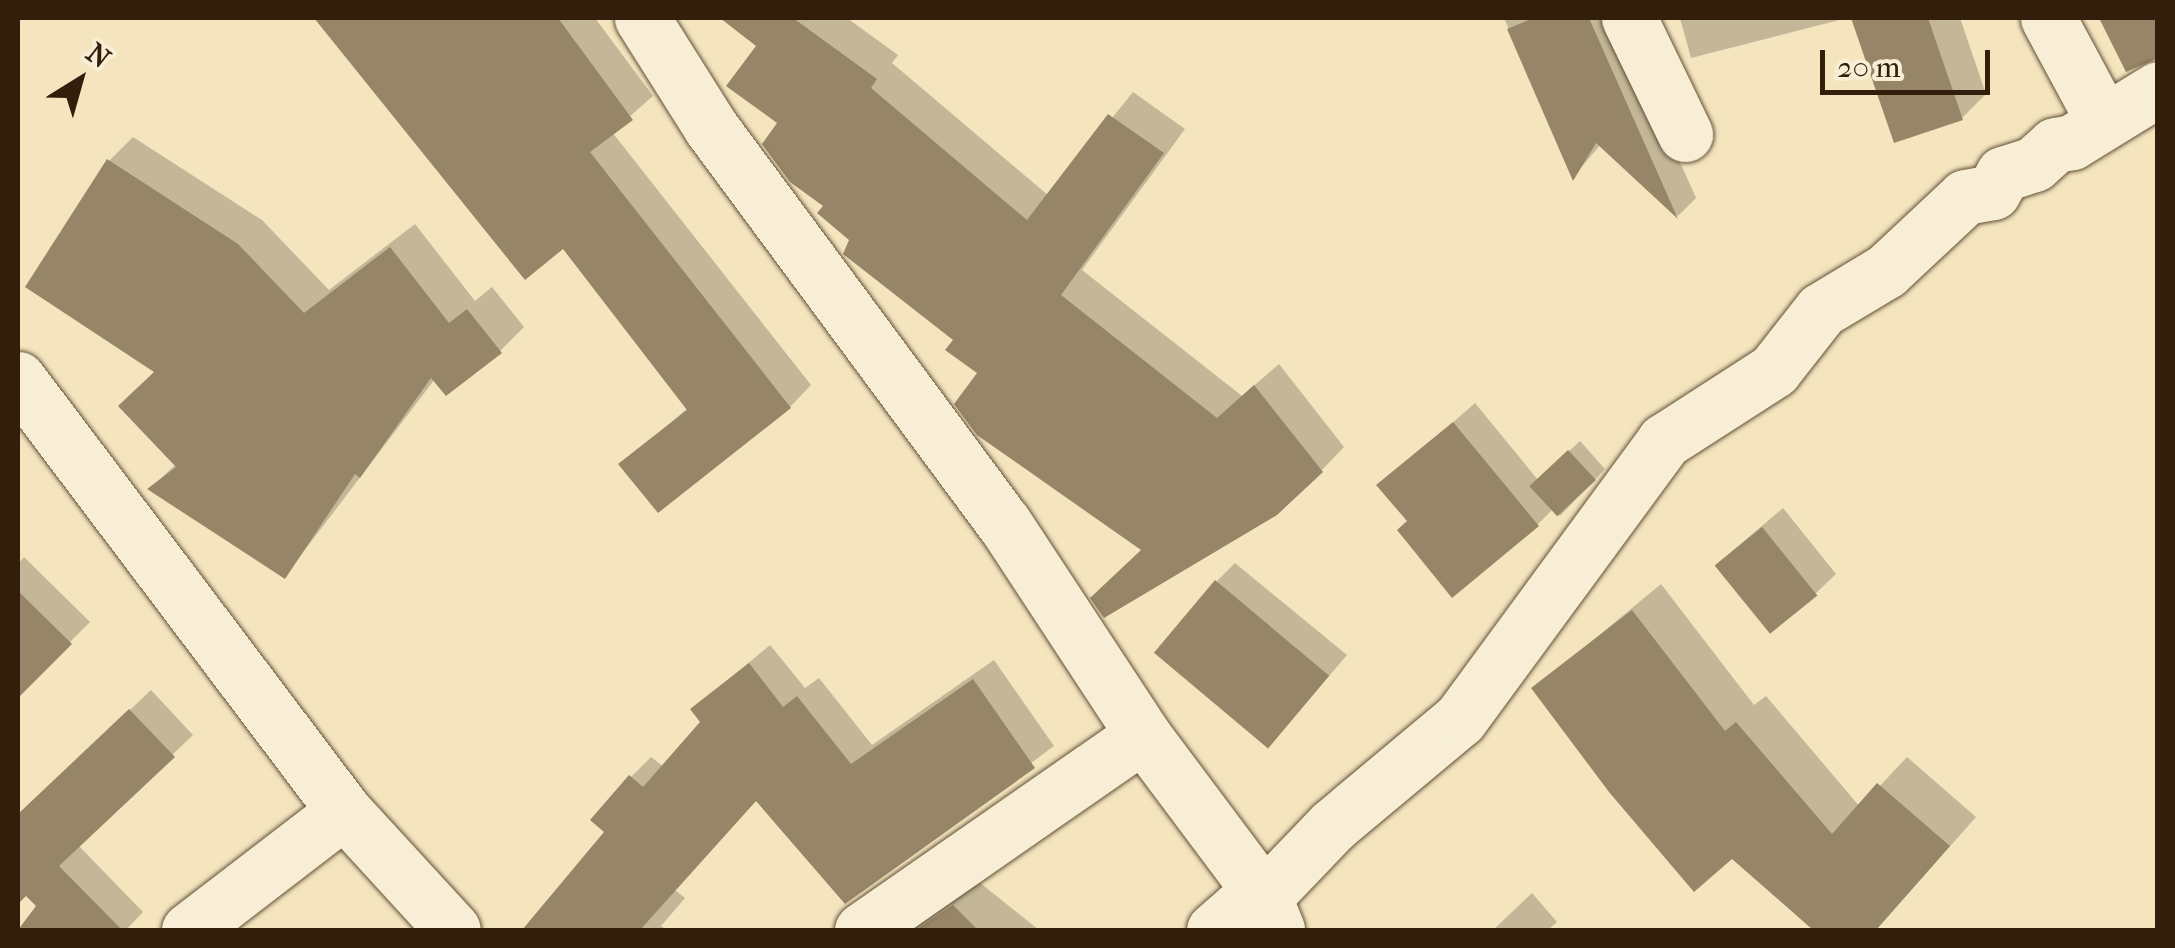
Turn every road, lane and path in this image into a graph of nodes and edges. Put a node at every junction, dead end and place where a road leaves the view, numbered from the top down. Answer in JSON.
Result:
{"nodes":[{"id":1,"x":642,"y":18,"type":"edge"},
{"id":2,"x":1629,"y":18,"type":"edge"},
{"id":3,"x":2048,"y":18,"type":"edge"},
{"id":4,"x":2158,"y":89,"type":"edge"},
{"id":5,"x":2103,"y":120,"type":"junction"},
{"id":6,"x":1685,"y":134,"type":"dead end"},
{"id":7,"x":18,"y":379,"type":"edge"},
{"id":8,"x":1142,"y":735,"type":"junction"},
{"id":9,"x":344,"y":811,"type":"junction"},
{"id":10,"x":1271,"y":914,"type":"edge"},
{"id":11,"x":188,"y":930,"type":"edge"},
{"id":12,"x":452,"y":930,"type":"edge"},
{"id":13,"x":862,"y":930,"type":"edge"},
{"id":14,"x":1214,"y":930,"type":"edge"}],
"edges":[{"from":1,"to":8,"type":"street"},
{"from":2,"to":6,"type":"street"},
{"from":3,"to":5,"type":"street"},
{"from":4,"to":5,"type":"street"},
{"from":5,"to":10,"type":"street"},
{"from":7,"to":9,"type":"street"},
{"from":8,"to":10,"type":"street"},
{"from":8,"to":13,"type":"street"},
{"from":9,"to":11,"type":"street"},
{"from":9,"to":12,"type":"street"},
{"from":10,"to":14,"type":"street"}]}
